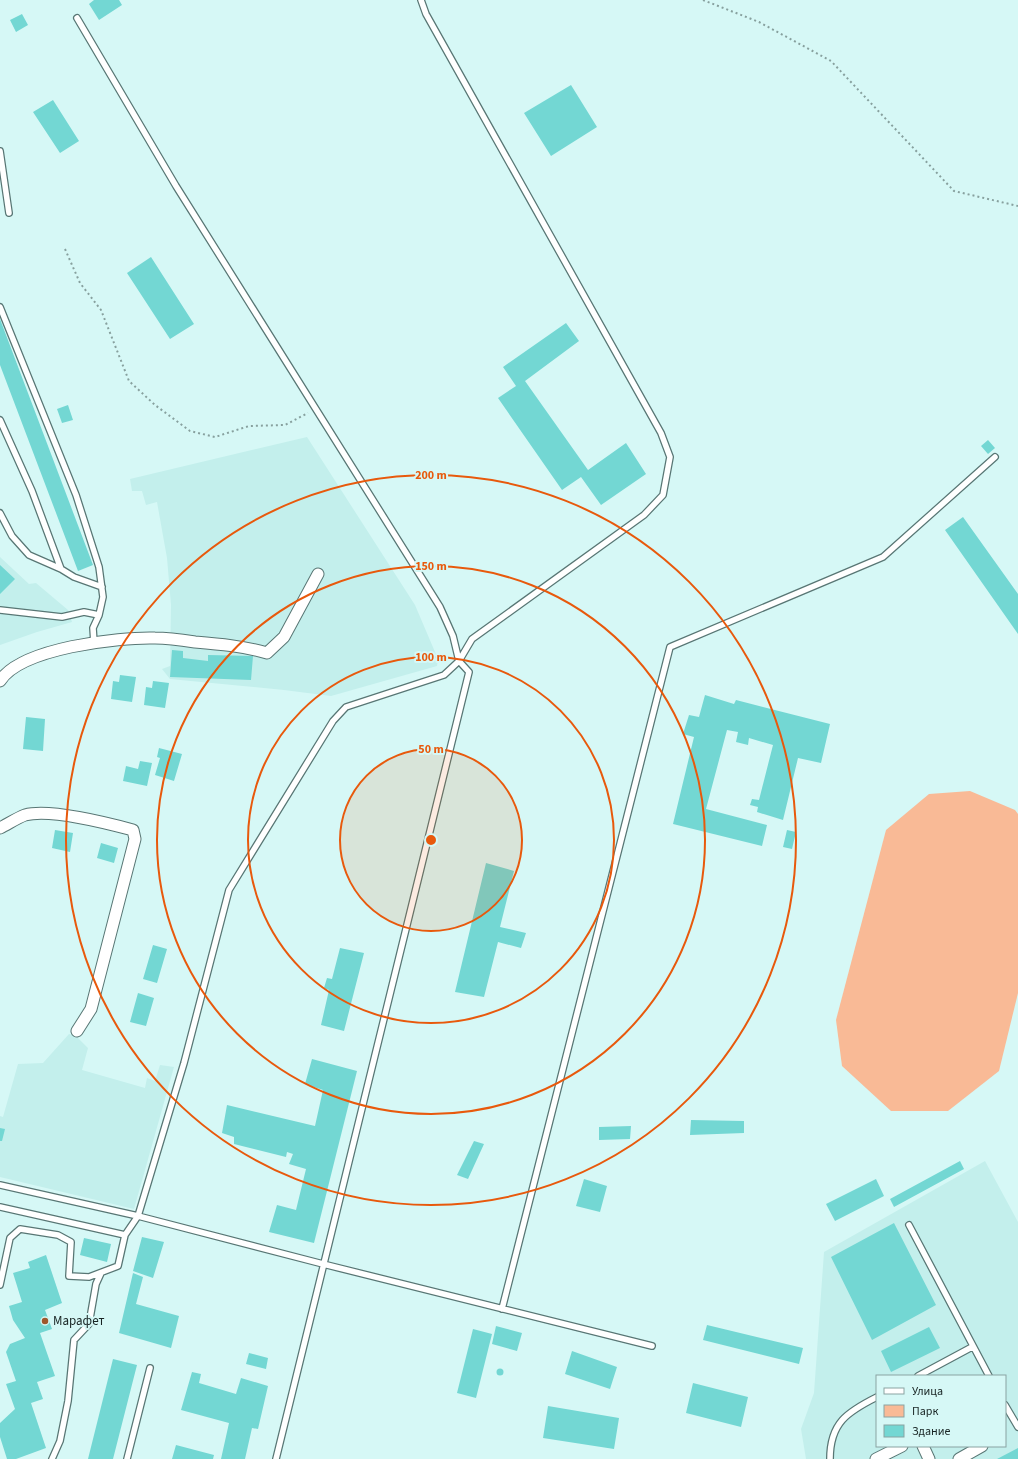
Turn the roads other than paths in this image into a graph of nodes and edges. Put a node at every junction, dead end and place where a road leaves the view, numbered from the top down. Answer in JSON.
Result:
{"nodes":[{"id":1,"x":421,"y":0,"type":"edge"},
{"id":2,"x":77,"y":18,"type":"dead end"},
{"id":3,"x":0,"y":151,"type":"edge"},
{"id":4,"x":9,"y":213,"type":"dead end"},
{"id":5,"x":0,"y":307,"type":"edge"},
{"id":6,"x":0,"y":420,"type":"edge"},
{"id":7,"x":996,"y":457,"type":"dead end"},
{"id":8,"x":0,"y":513,"type":"edge"},
{"id":9,"x":61,"y":569,"type":"junction"},
{"id":10,"x":318,"y":574,"type":"dead end"},
{"id":11,"x":102,"y":587,"type":"junction"},
{"id":12,"x":0,"y":610,"type":"edge"},
{"id":13,"x":99,"y":615,"type":"junction"},
{"id":14,"x":94,"y":643,"type":"junction"},
{"id":15,"x":459,"y":660,"type":"junction"},
{"id":16,"x":0,"y":681,"type":"edge"},
{"id":17,"x":0,"y":828,"type":"edge"},
{"id":18,"x":77,"y":1030,"type":"dead end"},
{"id":19,"x":0,"y":1185,"type":"edge"},
{"id":20,"x":0,"y":1207,"type":"edge"},
{"id":21,"x":138,"y":1216,"type":"junction"},
{"id":22,"x":909,"y":1225,"type":"dead end"},
{"id":23,"x":125,"y":1235,"type":"junction"},
{"id":24,"x":323,"y":1264,"type":"junction"},
{"id":25,"x":101,"y":1272,"type":"junction"},
{"id":26,"x":0,"y":1285,"type":"edge"},
{"id":27,"x":502,"y":1308,"type":"junction"},
{"id":28,"x":652,"y":1346,"type":"dead end"},
{"id":29,"x":972,"y":1346,"type":"junction"},
{"id":30,"x":150,"y":1368,"type":"dead end"},
{"id":31,"x":920,"y":1375,"type":"edge"},
{"id":32,"x":988,"y":1375,"type":"edge"},
{"id":33,"x":876,"y":1398,"type":"edge"},
{"id":34,"x":1006,"y":1407,"type":"edge"},
{"id":35,"x":1018,"y":1427,"type":"edge"},
{"id":36,"x":900,"y":1447,"type":"edge"},
{"id":37,"x":923,"y":1447,"type":"edge"},
{"id":38,"x":980,"y":1447,"type":"edge"},
{"id":39,"x":52,"y":1459,"type":"edge"},
{"id":40,"x":127,"y":1459,"type":"edge"},
{"id":41,"x":276,"y":1459,"type":"edge"},
{"id":42,"x":830,"y":1459,"type":"edge"},
{"id":43,"x":876,"y":1459,"type":"edge"},
{"id":44,"x":929,"y":1459,"type":"edge"},
{"id":45,"x":959,"y":1459,"type":"edge"}],
"edges":[{"from":1,"to":15,"type":"lane"},
{"from":2,"to":15,"type":"lane"},
{"from":3,"to":4,"type":"lane"},
{"from":5,"to":11,"type":"lane"},
{"from":6,"to":9,"type":"lane"},
{"from":7,"to":27,"type":"lane"},
{"from":8,"to":9,"type":"lane"},
{"from":9,"to":11,"type":"lane"},
{"from":10,"to":14,"type":"street"},
{"from":11,"to":13,"type":"lane"},
{"from":12,"to":13,"type":"lane"},
{"from":13,"to":14,"type":"lane"},
{"from":14,"to":16,"type":"street"},
{"from":15,"to":21,"type":"lane"},
{"from":15,"to":24,"type":"lane"},
{"from":17,"to":18,"type":"street"},
{"from":19,"to":21,"type":"lane"},
{"from":20,"to":23,"type":"lane"},
{"from":21,"to":23,"type":"lane"},
{"from":21,"to":24,"type":"lane"},
{"from":22,"to":29,"type":"lane"},
{"from":23,"to":25,"type":"lane"},
{"from":24,"to":27,"type":"lane"},
{"from":24,"to":41,"type":"lane"},
{"from":25,"to":26,"type":"lane"},
{"from":25,"to":39,"type":"lane"},
{"from":27,"to":28,"type":"lane"},
{"from":29,"to":31,"type":"lane"},
{"from":29,"to":32,"type":"lane"},
{"from":30,"to":40,"type":"lane"},
{"from":33,"to":42,"type":"lane"},
{"from":34,"to":35,"type":"lane"},
{"from":36,"to":43,"type":"street"},
{"from":37,"to":44,"type":"street"},
{"from":38,"to":45,"type":"street"}]}
